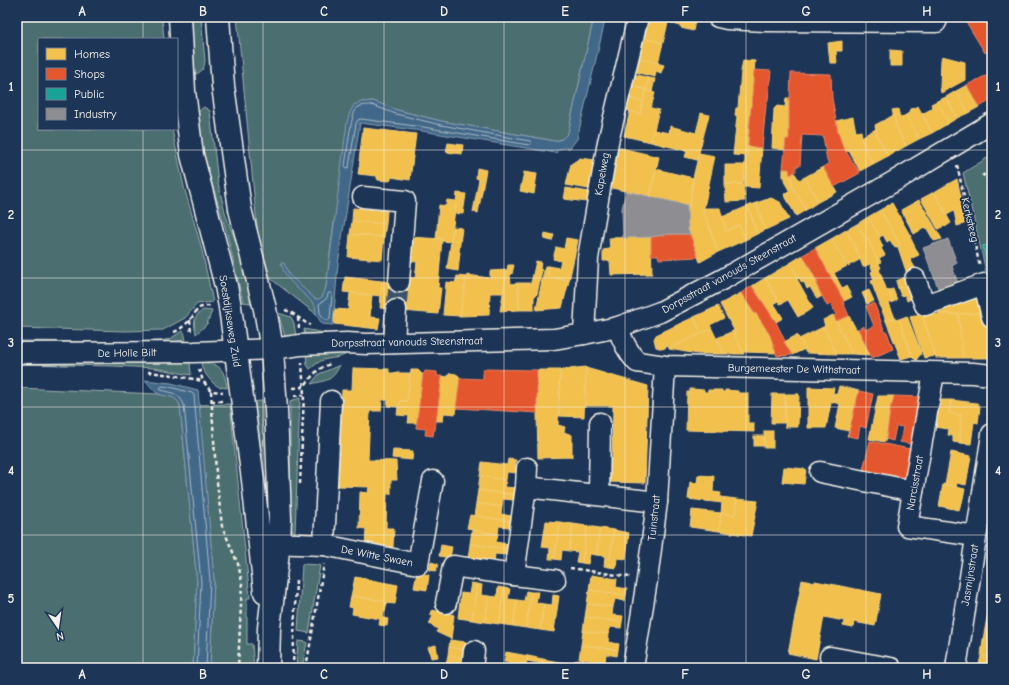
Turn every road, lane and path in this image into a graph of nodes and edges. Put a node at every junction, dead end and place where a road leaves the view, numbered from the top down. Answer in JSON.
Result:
{"nodes":[{"id":1,"x":180,"y":17,"type":"edge"},
{"id":2,"x":218,"y":17,"type":"edge"},
{"id":3,"x":638,"y":17,"type":"edge"},
{"id":4,"x":718,"y":17,"type":"edge"},
{"id":5,"x":938,"y":17,"type":"edge"},
{"id":6,"x":992,"y":123,"type":"edge"},
{"id":7,"x":952,"y":147,"type":"junction"},
{"id":8,"x":992,"y":174,"type":"edge"},
{"id":9,"x":992,"y":182,"type":"edge"},
{"id":10,"x":363,"y":197,"type":"dead end"},
{"id":11,"x":915,"y":279,"type":"dead end"},
{"id":12,"x":399,"y":282,"type":"tunnel mouth"},
{"id":13,"x":984,"y":284,"type":"junction"},
{"id":14,"x":230,"y":307,"type":"junction"},
{"id":15,"x":265,"y":309,"type":"junction"},
{"id":16,"x":396,"y":310,"type":"tunnel mouth"},
{"id":17,"x":992,"y":318,"type":"edge"},
{"id":18,"x":316,"y":327,"type":"dead end"},
{"id":19,"x":618,"y":327,"type":"junction"},
{"id":20,"x":171,"y":334,"type":"dead end"},
{"id":21,"x":584,"y":334,"type":"junction"},
{"id":22,"x":394,"y":343,"type":"junction"},
{"id":23,"x":272,"y":349,"type":"junction"},
{"id":24,"x":236,"y":350,"type":"junction"},
{"id":25,"x":17,"y":353,"type":"edge"},
{"id":26,"x":665,"y":366,"type":"junction"},
{"id":27,"x":934,"y":373,"type":"junction"},
{"id":28,"x":992,"y":375,"type":"edge"},
{"id":29,"x":203,"y":381,"type":"dead end"},
{"id":30,"x":331,"y":401,"type":"dead end"},
{"id":31,"x":600,"y":422,"type":"dead end"},
{"id":32,"x":992,"y":434,"type":"edge"},
{"id":33,"x":820,"y":472,"type":"dead end"},
{"id":34,"x":433,"y":481,"type":"dead end"},
{"id":35,"x":913,"y":491,"type":"junction"},
{"id":36,"x":599,"y":495,"type":"junction"},
{"id":37,"x":657,"y":502,"type":"junction"},
{"id":38,"x":976,"y":536,"type":"junction"},
{"id":39,"x":269,"y":543,"type":"junction"},
{"id":40,"x":324,"y":545,"type":"junction"},
{"id":41,"x":514,"y":575,"type":"junction"},
{"id":42,"x":555,"y":580,"type":"joint"},
{"id":43,"x":647,"y":580,"type":"junction"},
{"id":44,"x":446,"y":603,"type":"dead end"},
{"id":45,"x":830,"y":657,"type":"dead end"},
{"id":46,"x":238,"y":668,"type":"edge"},
{"id":47,"x":268,"y":668,"type":"edge"},
{"id":48,"x":306,"y":668,"type":"edge"},
{"id":49,"x":633,"y":668,"type":"edge"},
{"id":50,"x":891,"y":668,"type":"edge"},
{"id":51,"x":956,"y":668,"type":"edge"}],
"edges":[{"from":1,"to":14,"type":"main road","name":"Soestdijkseweg Zuid"},
{"from":2,"to":15,"type":"main road","name":"Soestdijkseweg Zuid"},
{"from":3,"to":21,"type":"street","name":"Kapelweg"},
{"from":4,"to":5,"type":"street"},
{"from":6,"to":7,"type":"street","name":"Dorpsstraat vanouds Steenstraat"},
{"from":7,"to":13,"type":"path","name":"Kerksteeg"},
{"from":7,"to":19,"type":"street","name":"Dorpsstraat vanouds Steenstraat"},
{"from":8,"to":9,"type":"path"},
{"from":10,"to":12,"type":"street"},
{"from":11,"to":13,"type":"street"},
{"from":13,"to":17,"type":"street"},
{"from":14,"to":20,"type":"path"},
{"from":14,"to":24,"type":"main road","name":"Soestdijkseweg Zuid"},
{"from":15,"to":18,"type":"path"},
{"from":15,"to":23,"type":"main road","name":"Soestdijkseweg Zuid"},
{"from":16,"to":22,"type":"street"},
{"from":19,"to":21,"type":"street","name":"Dorpsstraat vanouds Steenstraat"},
{"from":19,"to":26,"type":"street","name":"Burgemeester De Withstraat"},
{"from":21,"to":22,"type":"street","name":"Dorpsstraat vanouds Steenstraat"},
{"from":22,"to":23,"type":"street","name":"Dorpsstraat vanouds Steenstraat"},
{"from":23,"to":24,"type":"street","name":"Dorpsstraat vanouds Steenstraat"},
{"from":23,"to":39,"type":"main road","name":"Soestdijkseweg Zuid"},
{"from":24,"to":25,"type":"street","name":"De Holle Bilt"},
{"from":24,"to":39,"type":"main road","name":"Soestdijkseweg Zuid"},
{"from":26,"to":27,"type":"street","name":"Burgemeester De Withstraat"},
{"from":26,"to":37,"type":"street","name":"Tuinstraat"},
{"from":27,"to":28,"type":"street","name":"Burgemeester De Withstraat"},
{"from":27,"to":35,"type":"street","name":"Narcisstraat"},
{"from":29,"to":46,"type":"path"},
{"from":30,"to":40,"type":"street"},
{"from":31,"to":36,"type":"street"},
{"from":32,"to":38,"type":"street","name":"Jasmijnstraat"},
{"from":33,"to":35,"type":"street"},
{"from":34,"to":40,"type":"street","name":"De Witte Swaen"},
{"from":35,"to":38,"type":"street","name":"Narcisstraat"},
{"from":36,"to":37,"type":"street"},
{"from":36,"to":41,"type":"street"},
{"from":37,"to":43,"type":"street","name":"Tuinstraat"},
{"from":38,"to":51,"type":"street","name":"Jasmijnstraat"},
{"from":39,"to":40,"type":"street","name":"De Witte Swaen"},
{"from":39,"to":47,"type":"main road","name":"Soestdijkseweg Zuid"},
{"from":40,"to":48,"type":"path"},
{"from":41,"to":42,"type":"street"},
{"from":41,"to":44,"type":"street"},
{"from":42,"to":43,"type":"path"},
{"from":43,"to":49,"type":"street","name":"Tuinstraat"},
{"from":45,"to":50,"type":"street"}]}
